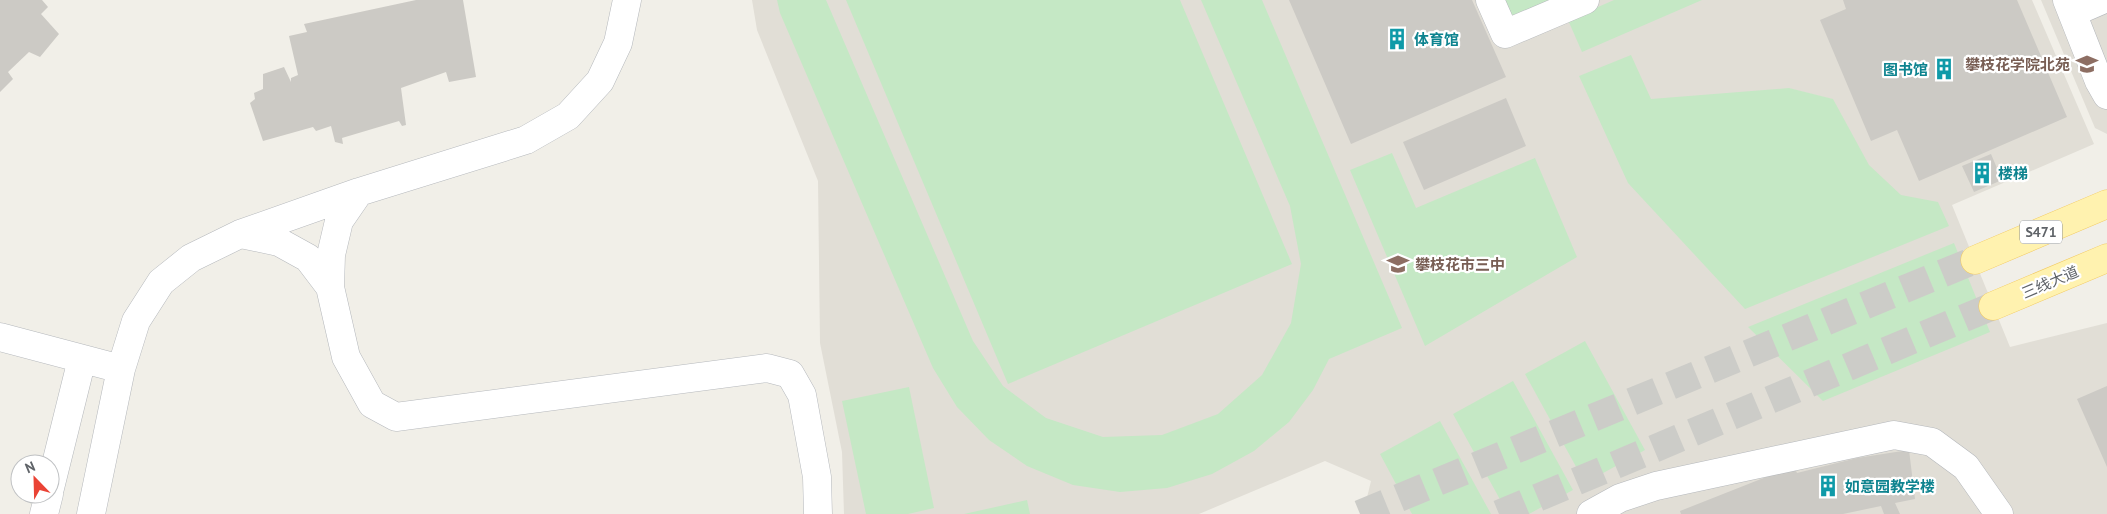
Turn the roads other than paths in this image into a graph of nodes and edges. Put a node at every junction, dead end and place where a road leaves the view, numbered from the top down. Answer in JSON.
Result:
{"nodes":[{"id":1,"x":627,"y":0,"type":"edge"},
{"id":2,"x":1490,"y":0,"type":"edge"},
{"id":3,"x":1585,"y":0,"type":"edge"},
{"id":4,"x":2102,"y":0,"type":"edge"},
{"id":5,"x":2069,"y":6,"type":"edge"},
{"id":6,"x":2107,"y":95,"type":"edge"},
{"id":7,"x":359,"y":192,"type":"junction"},
{"id":8,"x":2107,"y":204,"type":"edge"},
{"id":9,"x":240,"y":234,"type":"junction"},
{"id":10,"x":2107,"y":258,"type":"edge"},
{"id":11,"x":1975,"y":260,"type":"tunnel mouth"},
{"id":12,"x":330,"y":287,"type":"junction"},
{"id":13,"x":1993,"y":306,"type":"tunnel mouth"},
{"id":14,"x":0,"y":337,"type":"edge"},
{"id":15,"x":82,"y":359,"type":"junction"},
{"id":16,"x":121,"y":369,"type":"junction"},
{"id":17,"x":58,"y":454,"type":"edge"},
{"id":18,"x":91,"y":514,"type":"edge"},
{"id":19,"x":818,"y":514,"type":"edge"},
{"id":20,"x":1591,"y":514,"type":"edge"},
{"id":21,"x":1999,"y":514,"type":"edge"}],
"edges":[{"from":1,"to":7,"type":"street"},
{"from":2,"to":3,"type":"street"},
{"from":4,"to":5,"type":"street"},
{"from":5,"to":6,"type":"street"},
{"from":7,"to":9,"type":"street"},
{"from":7,"to":12,"type":"street"},
{"from":8,"to":11,"type":"main road","number":"S471"},
{"from":9,"to":12,"type":"street"},
{"from":9,"to":16,"type":"street"},
{"from":10,"to":13,"type":"main road","name":"三线大道"},
{"from":12,"to":19,"type":"street"},
{"from":14,"to":15,"type":"street"},
{"from":15,"to":16,"type":"street"},
{"from":15,"to":17,"type":"street"},
{"from":16,"to":18,"type":"street"},
{"from":20,"to":21,"type":"street"}]}
